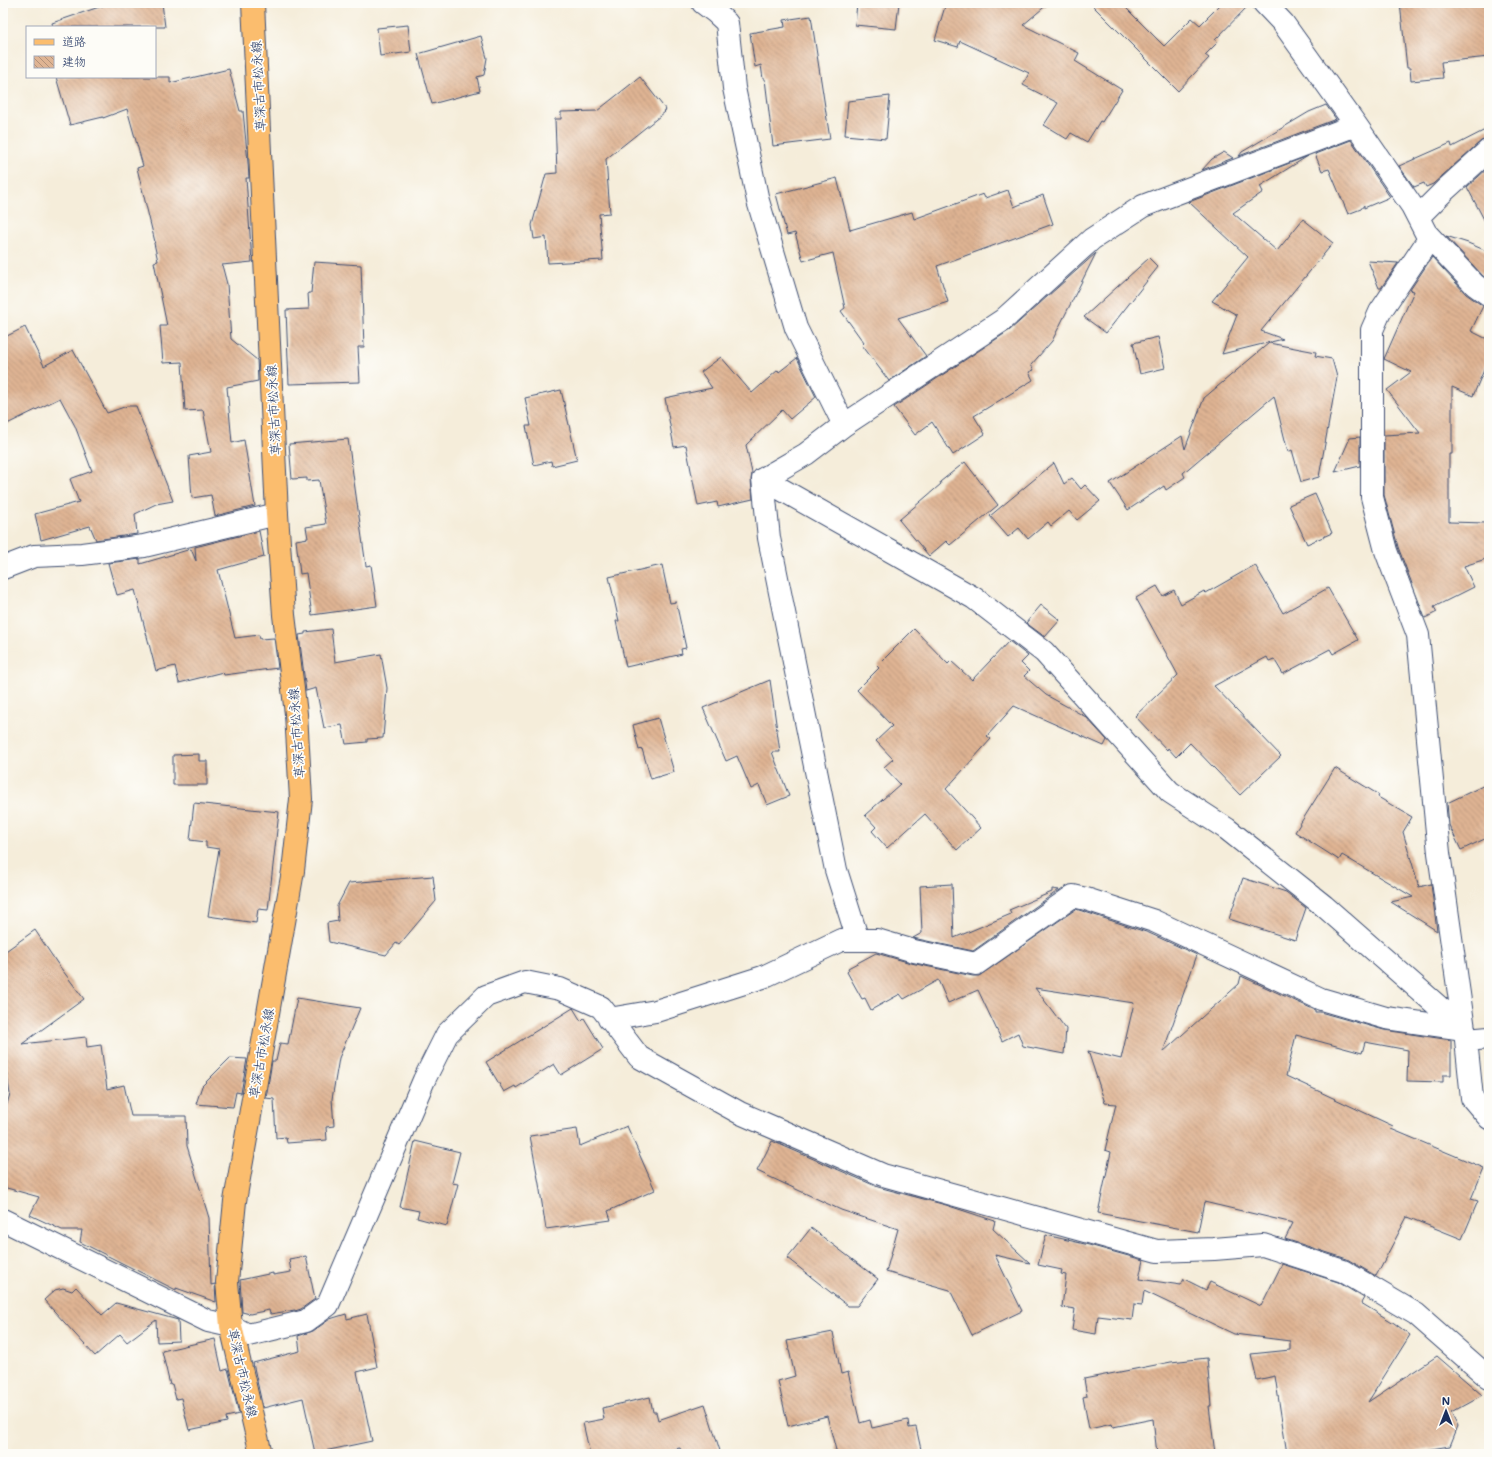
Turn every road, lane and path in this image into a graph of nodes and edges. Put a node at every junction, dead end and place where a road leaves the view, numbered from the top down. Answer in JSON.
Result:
{"nodes":[{"id":1,"x":253,"y":3,"type":"edge"},
{"id":2,"x":703,"y":3,"type":"edge"},
{"id":3,"x":1264,"y":3,"type":"edge"},
{"id":4,"x":1356,"y":126,"type":"junction"},
{"id":5,"x":1489,"y":150,"type":"edge"},
{"id":6,"x":1422,"y":225,"type":"junction"},
{"id":7,"x":1489,"y":294,"type":"edge"},
{"id":8,"x":844,"y":425,"type":"junction"},
{"id":9,"x":763,"y":479,"type":"junction"},
{"id":10,"x":277,"y":514,"type":"junction"},
{"id":11,"x":3,"y":568,"type":"edge"},
{"id":12,"x":858,"y":940,"type":"junction"},
{"id":13,"x":609,"y":1019,"type":"junction"},
{"id":14,"x":1465,"y":1034,"type":"junction"},
{"id":15,"x":1489,"y":1038,"type":"edge"},
{"id":16,"x":1489,"y":1118,"type":"edge"},
{"id":17,"x":3,"y":1220,"type":"edge"},
{"id":18,"x":231,"y":1326,"type":"junction"},
{"id":19,"x":1489,"y":1378,"type":"edge"},
{"id":20,"x":261,"y":1454,"type":"edge"}],
"edges":[{"from":1,"to":10,"type":"main road","name":"草深古市松永線"},
{"from":2,"to":8,"type":"street"},
{"from":3,"to":4,"type":"street"},
{"from":4,"to":6,"type":"street"},
{"from":4,"to":8,"type":"street"},
{"from":5,"to":6,"type":"street"},
{"from":6,"to":7,"type":"street"},
{"from":6,"to":14,"type":"street"},
{"from":8,"to":9,"type":"street"},
{"from":9,"to":12,"type":"street"},
{"from":9,"to":14,"type":"street"},
{"from":10,"to":11,"type":"street"},
{"from":10,"to":18,"type":"main road","name":"草深古市松永線"},
{"from":12,"to":13,"type":"street"},
{"from":12,"to":14,"type":"street"},
{"from":13,"to":18,"type":"street"},
{"from":13,"to":19,"type":"street"},
{"from":14,"to":15,"type":"street"},
{"from":14,"to":16,"type":"street"},
{"from":17,"to":18,"type":"street"},
{"from":18,"to":20,"type":"main road","name":"草深古市松永線"}]}
